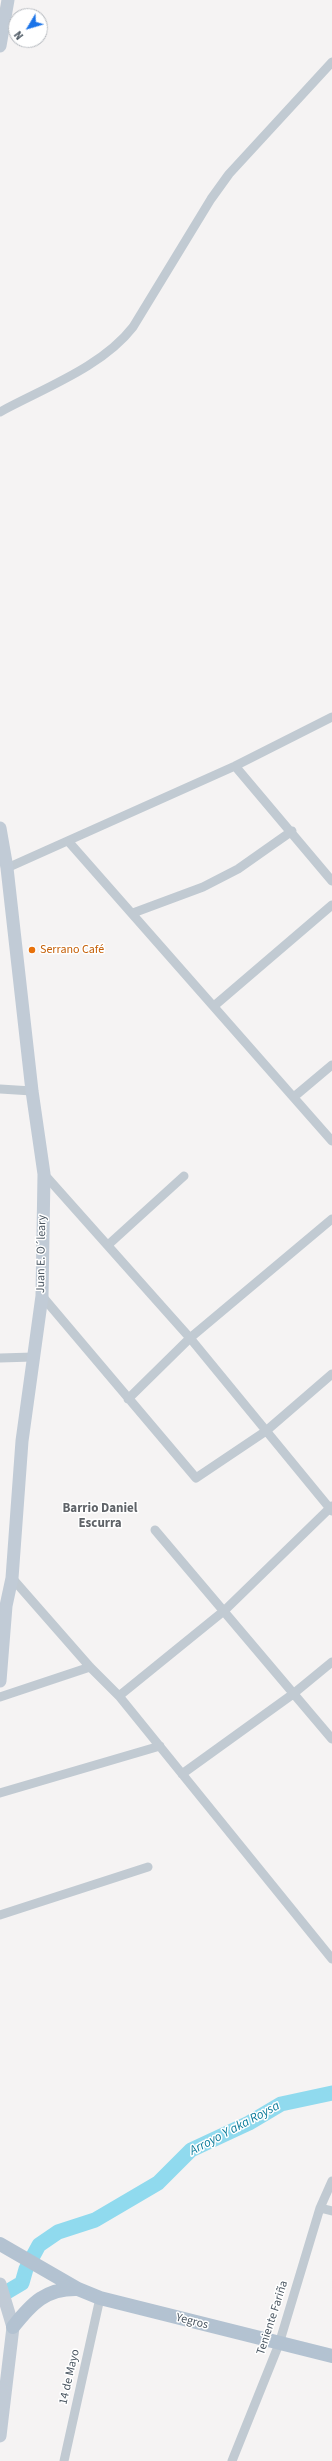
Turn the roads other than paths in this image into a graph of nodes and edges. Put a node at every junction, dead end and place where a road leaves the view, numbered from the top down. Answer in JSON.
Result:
{"nodes":[{"id":1,"x":8,"y":0,"type":"edge"},
{"id":2,"x":0,"y":46,"type":"edge"},
{"id":3,"x":332,"y":62,"type":"edge"},
{"id":4,"x":0,"y":412,"type":"edge"},
{"id":5,"x":332,"y":717,"type":"edge"},
{"id":6,"x":235,"y":766,"type":"junction"},
{"id":7,"x":292,"y":831,"type":"junction"},
{"id":8,"x":0,"y":833,"type":"edge"},
{"id":9,"x":68,"y":841,"type":"junction"},
{"id":10,"x":7,"y":868,"type":"junction"},
{"id":11,"x":332,"y":881,"type":"edge"},
{"id":12,"x":332,"y":905,"type":"edge"},
{"id":13,"x":133,"y":913,"type":"junction"},
{"id":14,"x":214,"y":1006,"type":"junction"},
{"id":15,"x":332,"y":1065,"type":"edge"},
{"id":16,"x":0,"y":1089,"type":"edge"},
{"id":17,"x":32,"y":1091,"type":"junction"},
{"id":18,"x":294,"y":1096,"type":"junction"},
{"id":19,"x":332,"y":1140,"type":"edge"},
{"id":20,"x":44,"y":1174,"type":"junction"},
{"id":21,"x":184,"y":1176,"type":"dead end"},
{"id":22,"x":332,"y":1219,"type":"edge"},
{"id":23,"x":108,"y":1245,"type":"junction"},
{"id":24,"x":42,"y":1296,"type":"junction"},
{"id":25,"x":190,"y":1338,"type":"junction"},
{"id":26,"x":33,"y":1357,"type":"junction"},
{"id":27,"x":0,"y":1358,"type":"edge"},
{"id":28,"x":332,"y":1374,"type":"edge"},
{"id":29,"x":128,"y":1399,"type":"junction"},
{"id":30,"x":266,"y":1431,"type":"junction"},
{"id":31,"x":331,"y":1508,"type":"edge"},
{"id":32,"x":155,"y":1530,"type":"dead end"},
{"id":33,"x":12,"y":1578,"type":"junction"},
{"id":34,"x":225,"y":1610,"type":"junction"},
{"id":35,"x":332,"y":1662,"type":"edge"},
{"id":36,"x":90,"y":1668,"type":"junction"},
{"id":37,"x":0,"y":1680,"type":"edge"},
{"id":38,"x":293,"y":1694,"type":"junction"},
{"id":39,"x":119,"y":1696,"type":"junction"},
{"id":40,"x":0,"y":1697,"type":"edge"},
{"id":41,"x":332,"y":1739,"type":"edge"},
{"id":42,"x":160,"y":1746,"type":"junction"},
{"id":43,"x":182,"y":1774,"type":"junction"},
{"id":44,"x":0,"y":1793,"type":"edge"},
{"id":45,"x":148,"y":1867,"type":"dead end"},
{"id":46,"x":0,"y":1915,"type":"edge"},
{"id":47,"x":332,"y":1959,"type":"edge"},
{"id":48,"x":332,"y":2181,"type":"edge"},
{"id":49,"x":320,"y":2208,"type":"junction"},
{"id":50,"x":332,"y":2210,"type":"edge"},
{"id":51,"x":2,"y":2246,"type":"edge"},
{"id":52,"x":0,"y":2284,"type":"edge"},
{"id":53,"x":78,"y":2289,"type":"junction"},
{"id":54,"x":100,"y":2298,"type":"junction"},
{"id":55,"x":13,"y":2327,"type":"junction"},
{"id":56,"x":279,"y":2344,"type":"junction"},
{"id":57,"x":332,"y":2356,"type":"edge"},
{"id":58,"x":0,"y":2436,"type":"edge"},
{"id":59,"x":64,"y":2461,"type":"edge"},
{"id":60,"x":232,"y":2461,"type":"edge"}],
"edges":[{"from":1,"to":2,"type":"street"},
{"from":3,"to":4,"type":"street"},
{"from":5,"to":6,"type":"street"},
{"from":6,"to":7,"type":"street"},
{"from":6,"to":9,"type":"street"},
{"from":7,"to":11,"type":"street"},
{"from":7,"to":13,"type":"street"},
{"from":8,"to":10,"type":"street","name":"Juan E. O´leary"},
{"from":9,"to":10,"type":"street"},
{"from":9,"to":13,"type":"street"},
{"from":10,"to":17,"type":"street","name":"Juan E. O´leary"},
{"from":12,"to":14,"type":"street"},
{"from":13,"to":14,"type":"street"},
{"from":14,"to":18,"type":"street"},
{"from":15,"to":18,"type":"street"},
{"from":16,"to":17,"type":"street"},
{"from":17,"to":20,"type":"street","name":"Juan E. O´leary"},
{"from":18,"to":19,"type":"street"},
{"from":20,"to":23,"type":"street"},
{"from":20,"to":24,"type":"street","name":"Juan E. O´leary"},
{"from":21,"to":23,"type":"street"},
{"from":22,"to":25,"type":"street"},
{"from":23,"to":25,"type":"street"},
{"from":24,"to":26,"type":"street","name":"Juan E. O´leary"},
{"from":24,"to":29,"type":"street"},
{"from":25,"to":29,"type":"street"},
{"from":25,"to":30,"type":"street"},
{"from":26,"to":27,"type":"street"},
{"from":26,"to":33,"type":"street","name":"Juan E. O´leary"},
{"from":28,"to":30,"type":"street"},
{"from":29,"to":30,"type":"street"},
{"from":30,"to":31,"type":"street"},
{"from":31,"to":34,"type":"street"},
{"from":32,"to":34,"type":"street"},
{"from":33,"to":36,"type":"street"},
{"from":33,"to":37,"type":"street","name":"Juan E. O´leary"},
{"from":34,"to":38,"type":"street"},
{"from":34,"to":39,"type":"street"},
{"from":35,"to":38,"type":"street"},
{"from":36,"to":39,"type":"street"},
{"from":36,"to":40,"type":"street"},
{"from":38,"to":41,"type":"street"},
{"from":38,"to":43,"type":"street"},
{"from":39,"to":42,"type":"street"},
{"from":42,"to":43,"type":"street"},
{"from":42,"to":44,"type":"street"},
{"from":43,"to":47,"type":"street"},
{"from":45,"to":46,"type":"street"},
{"from":48,"to":49,"type":"street","name":"Teniente Fariña"},
{"from":49,"to":50,"type":"street"},
{"from":49,"to":56,"type":"street","name":"Teniente Fariña"},
{"from":51,"to":53,"type":"main road","name":"Yegros"},
{"from":52,"to":55,"type":"street"},
{"from":53,"to":54,"type":"main road","name":"Yegros"},
{"from":53,"to":55,"type":"main road"},
{"from":54,"to":56,"type":"main road","name":"Yegros"},
{"from":54,"to":59,"type":"street","name":"14 de Mayo"},
{"from":55,"to":58,"type":"street"},
{"from":56,"to":57,"type":"main road","name":"Yegros"},
{"from":56,"to":60,"type":"street","name":"Teniente Fariña"}]}
